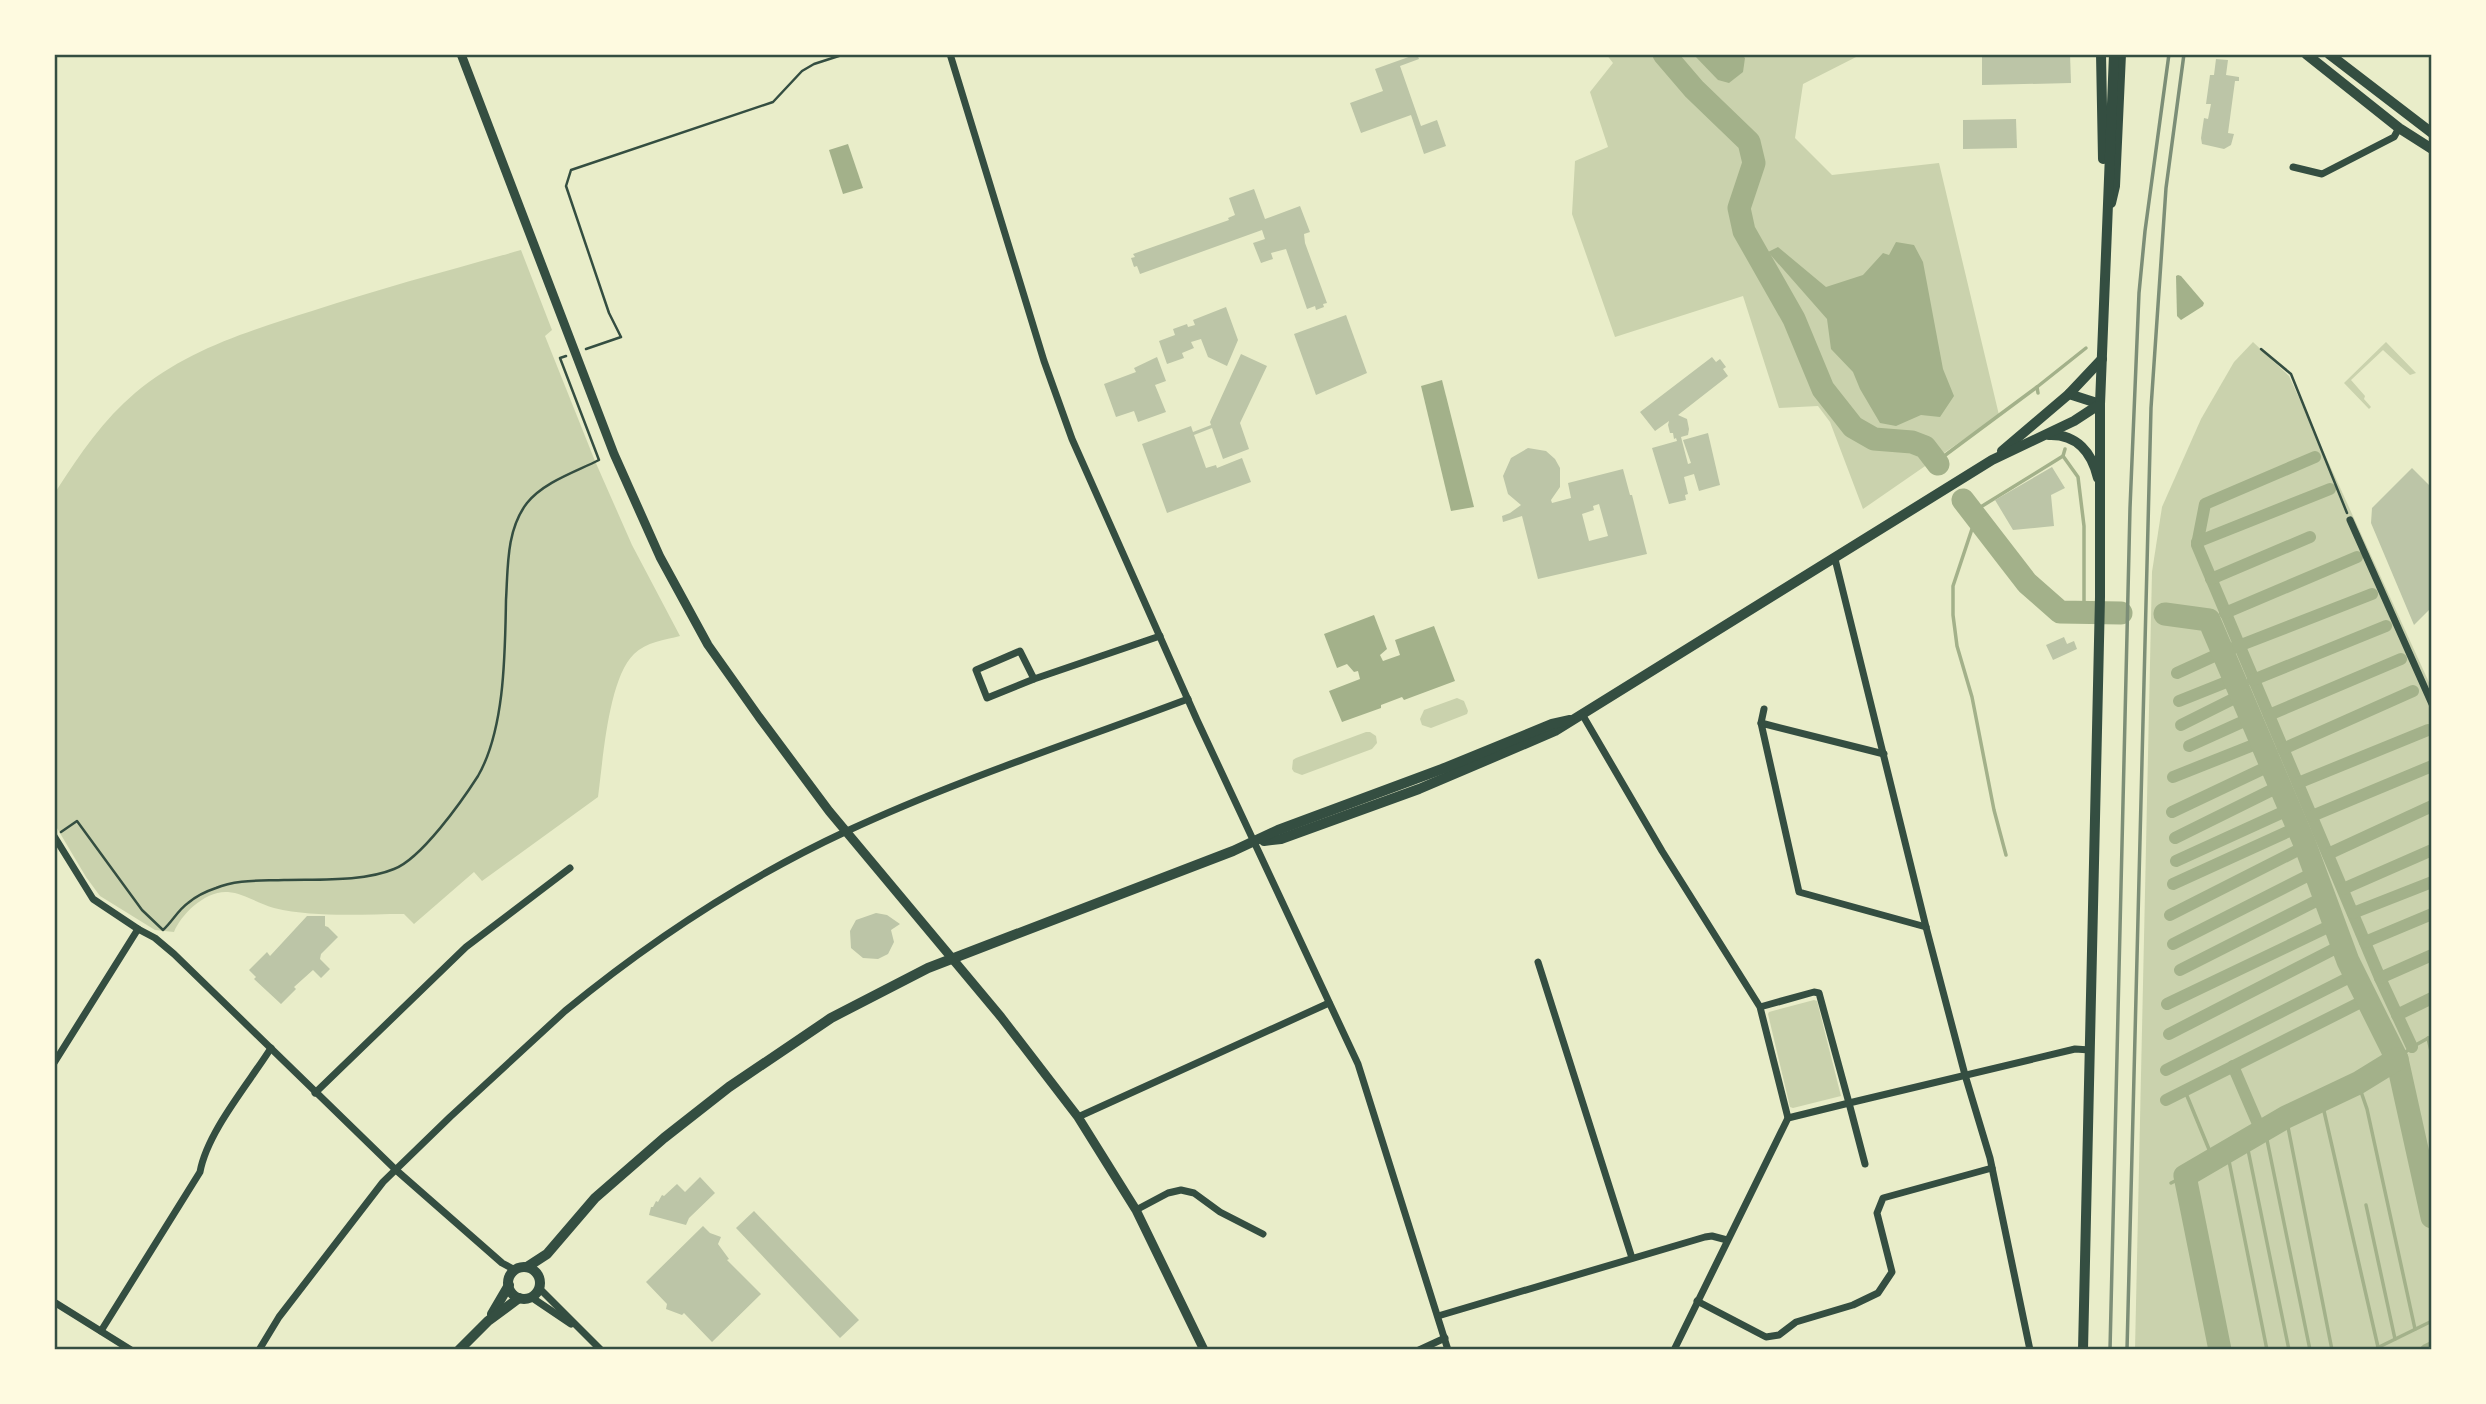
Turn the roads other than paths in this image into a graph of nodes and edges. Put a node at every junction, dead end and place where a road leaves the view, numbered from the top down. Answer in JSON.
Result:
{"nodes":[{"id":1,"x":461,"y":54,"type":"edge"},
{"id":2,"x":950,"y":54,"type":"edge"},
{"id":3,"x":2101,"y":54,"type":"edge"},
{"id":4,"x":2114,"y":54,"type":"edge"},
{"id":5,"x":2121,"y":54,"type":"edge"},
{"id":6,"x":2306,"y":54,"type":"edge"},
{"id":7,"x":2329,"y":54,"type":"edge"},
{"id":8,"x":2399,"y":128,"type":"junction"},
{"id":9,"x":2432,"y":133,"type":"edge"},
{"id":10,"x":2432,"y":149,"type":"edge"},
{"id":11,"x":2293,"y":167,"type":"dead end"},
{"id":12,"x":2108,"y":217,"type":"junction"},
{"id":13,"x":2102,"y":359,"type":"junction"},
{"id":14,"x":2069,"y":394,"type":"junction"},
{"id":15,"x":2100,"y":404,"type":"junction"},
{"id":16,"x":2041,"y":435,"type":"junction"},
{"id":17,"x":1992,"y":460,"type":"junction"},
{"id":18,"x":2098,"y":482,"type":"junction"},
{"id":19,"x":2350,"y":520,"type":"road end"},
{"id":20,"x":1835,"y":559,"type":"junction"},
{"id":21,"x":1160,"y":636,"type":"junction"},
{"id":22,"x":1034,"y":679,"type":"junction"},
{"id":23,"x":1188,"y":699,"type":"junction"},
{"id":24,"x":2432,"y":704,"type":"edge"},
{"id":25,"x":1764,"y":709,"type":"dead end"},
{"id":26,"x":1582,"y":714,"type":"junction"},
{"id":27,"x":1761,"y":723,"type":"junction"},
{"id":28,"x":1884,"y":754,"type":"junction"},
{"id":29,"x":845,"y":832,"type":"junction"},
{"id":30,"x":54,"y":836,"type":"edge"},
{"id":31,"x":1254,"y":842,"type":"junction"},
{"id":32,"x":570,"y":868,"type":"dead end"},
{"id":33,"x":1926,"y":927,"type":"junction"},
{"id":34,"x":138,"y":929,"type":"junction"},
{"id":35,"x":952,"y":959,"type":"junction"},
{"id":36,"x":1538,"y":962,"type":"dead end"},
{"id":37,"x":1329,"y":1003,"type":"junction"},
{"id":38,"x":1760,"y":1007,"type":"junction"},
{"id":39,"x":271,"y":1048,"type":"junction"},
{"id":40,"x":2090,"y":1050,"type":"junction"},
{"id":41,"x":54,"y":1063,"type":"edge"},
{"id":42,"x":1965,"y":1075,"type":"junction"},
{"id":43,"x":315,"y":1093,"type":"junction"},
{"id":44,"x":1849,"y":1103,"type":"junction"},
{"id":45,"x":1078,"y":1117,"type":"junction"},
{"id":46,"x":1788,"y":1118,"type":"junction"},
{"id":47,"x":1865,"y":1164,"type":"dead end"},
{"id":48,"x":1992,"y":1168,"type":"junction"},
{"id":49,"x":396,"y":1170,"type":"junction"},
{"id":50,"x":1136,"y":1210,"type":"junction"},
{"id":51,"x":1263,"y":1234,"type":"dead end"},
{"id":52,"x":1727,"y":1240,"type":"junction"},
{"id":53,"x":547,"y":1254,"type":"junction"},
{"id":54,"x":1632,"y":1258,"type":"junction"},
{"id":55,"x":527,"y":1268,"type":"junction"},
{"id":56,"x":538,"y":1276,"type":"junction"},
{"id":57,"x":512,"y":1277,"type":"junction"},
{"id":58,"x":539,"y":1288,"type":"junction"},
{"id":59,"x":531,"y":1297,"type":"junction"},
{"id":60,"x":519,"y":1298,"type":"junction"},
{"id":61,"x":54,"y":1301,"type":"edge"},
{"id":62,"x":1697,"y":1301,"type":"junction"},
{"id":63,"x":1438,"y":1316,"type":"junction"},
{"id":64,"x":488,"y":1321,"type":"junction"},
{"id":65,"x":101,"y":1331,"type":"junction"},
{"id":66,"x":586,"y":1335,"type":"junction"},
{"id":67,"x":1445,"y":1338,"type":"junction"},
{"id":68,"x":131,"y":1350,"type":"edge"},
{"id":69,"x":259,"y":1350,"type":"edge"},
{"id":70,"x":459,"y":1350,"type":"edge"},
{"id":71,"x":601,"y":1350,"type":"edge"},
{"id":72,"x":1203,"y":1350,"type":"edge"},
{"id":73,"x":1419,"y":1350,"type":"edge"},
{"id":74,"x":1448,"y":1350,"type":"edge"},
{"id":75,"x":1674,"y":1350,"type":"edge"},
{"id":76,"x":2030,"y":1350,"type":"edge"},
{"id":77,"x":2083,"y":1350,"type":"edge"}],
"edges":[{"from":1,"to":29,"type":"street"},
{"from":2,"to":21,"type":"street"},
{"from":3,"to":12,"type":"main road"},
{"from":4,"to":12,"type":"main road"},
{"from":5,"to":12,"type":"main road"},
{"from":6,"to":8,"type":"main road"},
{"from":7,"to":9,"type":"main road"},
{"from":8,"to":10,"type":"main road"},
{"from":8,"to":11,"type":"street"},
{"from":12,"to":13,"type":"main road"},
{"from":13,"to":14,"type":"main road"},
{"from":13,"to":15,"type":"main road"},
{"from":14,"to":15,"type":"main road"},
{"from":14,"to":17,"type":"main road"},
{"from":15,"to":16,"type":"main road"},
{"from":15,"to":18,"type":"main road"},
{"from":16,"to":17,"type":"main road"},
{"from":16,"to":18,"type":"main road"},
{"from":17,"to":20,"type":"main road"},
{"from":18,"to":40,"type":"main road"},
{"from":19,"to":24,"type":"street"},
{"from":20,"to":26,"type":"main road"},
{"from":20,"to":28,"type":"street"},
{"from":21,"to":22,"type":"street"},
{"from":21,"to":23,"type":"street"},
{"from":22,"to":22,"type":"street"},
{"from":23,"to":29,"type":"street"},
{"from":23,"to":31,"type":"street"},
{"from":25,"to":27,"type":"street"},
{"from":26,"to":31,"type":"main road"},
{"from":26,"to":38,"type":"street"},
{"from":27,"to":28,"type":"street"},
{"from":27,"to":33,"type":"street"},
{"from":28,"to":33,"type":"street"},
{"from":29,"to":35,"type":"street"},
{"from":29,"to":49,"type":"street"},
{"from":30,"to":34,"type":"street"},
{"from":31,"to":35,"type":"main road"},
{"from":31,"to":37,"type":"street"},
{"from":32,"to":43,"type":"street"},
{"from":33,"to":42,"type":"street"},
{"from":34,"to":39,"type":"street"},
{"from":34,"to":41,"type":"street"},
{"from":35,"to":45,"type":"street"},
{"from":35,"to":53,"type":"main road"},
{"from":36,"to":54,"type":"street"},
{"from":37,"to":45,"type":"street"},
{"from":37,"to":63,"type":"street"},
{"from":38,"to":44,"type":"street"},
{"from":38,"to":46,"type":"street"},
{"from":39,"to":43,"type":"street"},
{"from":39,"to":65,"type":"street"},
{"from":40,"to":42,"type":"street"},
{"from":40,"to":77,"type":"main road"},
{"from":42,"to":44,"type":"street"},
{"from":42,"to":48,"type":"street"},
{"from":43,"to":49,"type":"street"},
{"from":44,"to":46,"type":"street"},
{"from":44,"to":47,"type":"street"},
{"from":45,"to":50,"type":"street"},
{"from":46,"to":52,"type":"street"},
{"from":48,"to":62,"type":"street"},
{"from":48,"to":76,"type":"street"},
{"from":49,"to":57,"type":"street"},
{"from":49,"to":69,"type":"street"},
{"from":50,"to":51,"type":"street"},
{"from":50,"to":72,"type":"street"},
{"from":52,"to":54,"type":"street"},
{"from":52,"to":62,"type":"street"},
{"from":53,"to":55,"type":"main road"},
{"from":53,"to":56,"type":"main road"},
{"from":54,"to":63,"type":"street"},
{"from":55,"to":56,"type":"main road"},
{"from":55,"to":57,"type":"main road"},
{"from":56,"to":58,"type":"main road"},
{"from":57,"to":60,"type":"main road"},
{"from":57,"to":64,"type":"main road"},
{"from":58,"to":59,"type":"main road"},
{"from":58,"to":66,"type":"street"},
{"from":59,"to":60,"type":"main road"},
{"from":59,"to":66,"type":"street"},
{"from":60,"to":64,"type":"main road"},
{"from":61,"to":65,"type":"street"},
{"from":62,"to":75,"type":"street"},
{"from":63,"to":67,"type":"street"},
{"from":64,"to":70,"type":"main road"},
{"from":65,"to":68,"type":"street"},
{"from":66,"to":71,"type":"street"},
{"from":67,"to":73,"type":"street"},
{"from":67,"to":74,"type":"street"}]}
